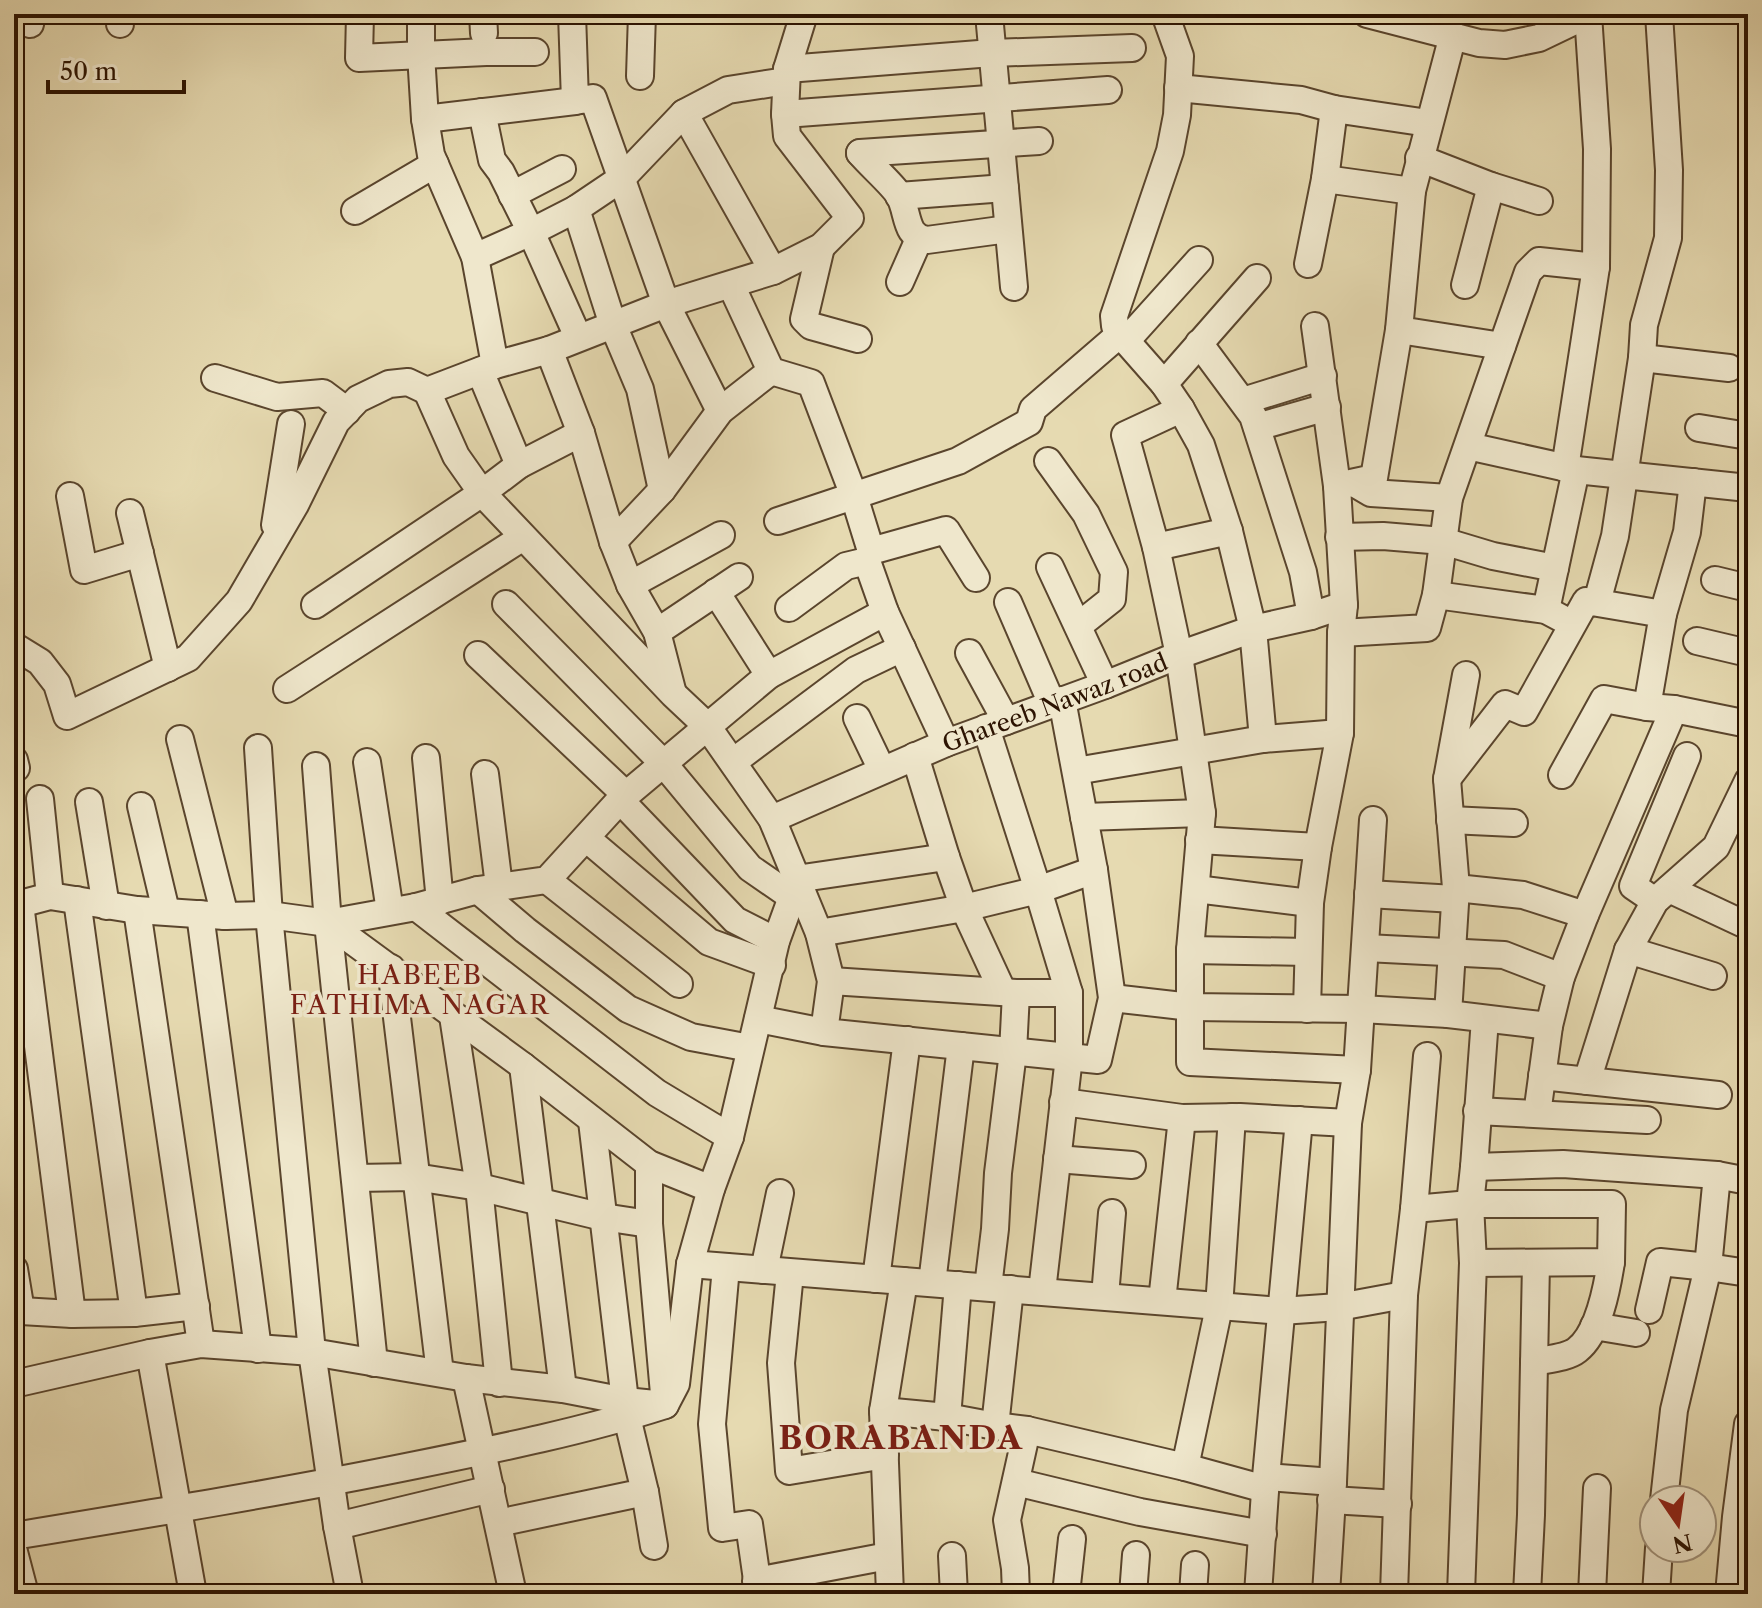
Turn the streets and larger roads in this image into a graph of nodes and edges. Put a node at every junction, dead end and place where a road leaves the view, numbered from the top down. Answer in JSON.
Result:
{"nodes":[{"id":1,"x":360,"y":14,"type":"edge"},
{"id":2,"x":421,"y":14,"type":"edge"},
{"id":3,"x":572,"y":14,"type":"edge"},
{"id":4,"x":642,"y":14,"type":"edge"},
{"id":5,"x":804,"y":14,"type":"edge"},
{"id":6,"x":989,"y":14,"type":"edge"},
{"id":7,"x":1165,"y":14,"type":"edge"},
{"id":8,"x":1367,"y":14,"type":"edge"},
{"id":9,"x":1588,"y":14,"type":"edge"},
{"id":10,"x":1659,"y":14,"type":"edge"},
{"id":11,"x":1540,"y":26,"type":"edge"},
{"id":12,"x":1453,"y":35,"type":"junction"},
{"id":13,"x":1132,"y":48,"type":"dead end"},
{"id":14,"x":535,"y":52,"type":"dead end"},
{"id":15,"x":992,"y":53,"type":"junction"},
{"id":16,"x":421,"y":54,"type":"junction"},
{"id":17,"x":786,"y":75,"type":"junction"},
{"id":18,"x":640,"y":76,"type":"dead end"},
{"id":19,"x":1178,"y":88,"type":"junction"},
{"id":20,"x":1108,"y":90,"type":"dead end"},
{"id":21,"x":996,"y":97,"type":"junction"},
{"id":22,"x":575,"y":101,"type":"junction"},
{"id":23,"x":1334,"y":109,"type":"junction"},
{"id":24,"x":482,"y":112,"type":"junction"},
{"id":25,"x":684,"y":113,"type":"junction"},
{"id":26,"x":785,"y":114,"type":"junction"},
{"id":27,"x":425,"y":119,"type":"junction"},
{"id":28,"x":1428,"y":123,"type":"junction"},
{"id":29,"x":1039,"y":141,"type":"dead end"},
{"id":30,"x":1001,"y":143,"type":"junction"},
{"id":31,"x":1419,"y":158,"type":"junction"},
{"id":32,"x":435,"y":164,"type":"junction"},
{"id":33,"x":562,"y":169,"type":"dead end"},
{"id":34,"x":622,"y":178,"type":"junction"},
{"id":35,"x":1325,"y":179,"type":"junction"},
{"id":36,"x":1491,"y":186,"type":"junction"},
{"id":37,"x":1005,"y":188,"type":"junction"},
{"id":38,"x":1412,"y":191,"type":"junction"},
{"id":39,"x":512,"y":195,"type":"junction"},
{"id":40,"x":899,"y":196,"type":"junction"},
{"id":41,"x":1539,"y":201,"type":"dead end"},
{"id":42,"x":576,"y":209,"type":"junction"},
{"id":43,"x":355,"y":211,"type":"dead end"},
{"id":44,"x":1008,"y":229,"type":"junction"},
{"id":45,"x":531,"y":232,"type":"junction"},
{"id":46,"x":919,"y":239,"type":"junction"},
{"id":47,"x":821,"y":247,"type":"junction"},
{"id":48,"x":475,"y":257,"type":"junction"},
{"id":49,"x":1199,"y":260,"type":"dead end"},
{"id":50,"x":1308,"y":264,"type":"dead end"},
{"id":51,"x":1596,"y":267,"type":"junction"},
{"id":52,"x":773,"y":271,"type":"junction"},
{"id":53,"x":1257,"y":278,"type":"dead end"},
{"id":54,"x":900,"y":282,"type":"dead end"},
{"id":55,"x":731,"y":285,"type":"junction"},
{"id":56,"x":1465,"y":285,"type":"dead end"},
{"id":57,"x":1014,"y":287,"type":"dead end"},
{"id":58,"x":666,"y":304,"type":"junction"},
{"id":59,"x":613,"y":325,"type":"junction"},
{"id":60,"x":1315,"y":326,"type":"dead end"},
{"id":61,"x":1399,"y":330,"type":"junction"},
{"id":62,"x":578,"y":337,"type":"junction"},
{"id":63,"x":1123,"y":338,"type":"junction"},
{"id":64,"x":858,"y":339,"type":"dead end"},
{"id":65,"x":1199,"y":343,"type":"junction"},
{"id":66,"x":1502,"y":346,"type":"junction"},
{"id":67,"x":549,"y":350,"type":"junction"},
{"id":68,"x":1642,"y":358,"type":"junction"},
{"id":69,"x":488,"y":368,"type":"junction"},
{"id":70,"x":1729,"y":368,"type":"dead end"},
{"id":71,"x":771,"y":371,"type":"junction"},
{"id":72,"x":1323,"y":376,"type":"junction"},
{"id":73,"x":215,"y":378,"type":"dead end"},
{"id":74,"x":1164,"y":384,"type":"junction"},
{"id":75,"x":427,"y":391,"type":"junction"},
{"id":76,"x":1243,"y":401,"type":"junction"},
{"id":77,"x":1327,"y":407,"type":"junction"},
{"id":78,"x":1181,"y":409,"type":"junction"},
{"id":79,"x":347,"y":411,"type":"junction"},
{"id":80,"x":720,"y":411,"type":"junction"},
{"id":81,"x":291,"y":424,"type":"dead end"},
{"id":82,"x":1257,"y":427,"type":"junction"},
{"id":83,"x":1699,"y":428,"type":"dead end"},
{"id":84,"x":581,"y":433,"type":"junction"},
{"id":85,"x":1748,"y":436,"type":"edge"},
{"id":86,"x":1468,"y":446,"type":"junction"},
{"id":87,"x":1048,"y":461,"type":"dead end"},
{"id":88,"x":519,"y":465,"type":"junction"},
{"id":89,"x":1570,"y":469,"type":"junction"},
{"id":90,"x":1624,"y":475,"type":"junction"},
{"id":91,"x":1693,"y":482,"type":"junction"},
{"id":92,"x":1346,"y":484,"type":"junction"},
{"id":93,"x":1748,"y":488,"type":"edge"},
{"id":94,"x":662,"y":490,"type":"junction"},
{"id":95,"x":482,"y":493,"type":"junction"},
{"id":96,"x":70,"y":496,"type":"dead end"},
{"id":97,"x":854,"y":496,"type":"junction"},
{"id":98,"x":1449,"y":498,"type":"junction"},
{"id":99,"x":130,"y":513,"type":"dead end"},
{"id":100,"x":778,"y":521,"type":"dead end"},
{"id":101,"x":1229,"y":531,"type":"junction"},
{"id":102,"x":721,"y":535,"type":"dead end"},
{"id":103,"x":523,"y":537,"type":"junction"},
{"id":104,"x":1339,"y":537,"type":"junction"},
{"id":105,"x":274,"y":541,"type":"junction"},
{"id":106,"x":1443,"y":541,"type":"junction"},
{"id":107,"x":613,"y":542,"type":"junction"},
{"id":108,"x":1156,"y":547,"type":"junction"},
{"id":109,"x":140,"y":553,"type":"junction"},
{"id":110,"x":869,"y":556,"type":"junction"},
{"id":111,"x":1050,"y":567,"type":"dead end"},
{"id":112,"x":1555,"y":568,"type":"junction"},
{"id":113,"x":739,"y":577,"type":"dead end"},
{"id":114,"x":976,"y":578,"type":"dead end"},
{"id":115,"x":1715,"y":580,"type":"dead end"},
{"id":116,"x":630,"y":585,"type":"junction"},
{"id":117,"x":1748,"y":588,"type":"edge"},
{"id":118,"x":716,"y":592,"type":"junction"},
{"id":119,"x":1436,"y":595,"type":"junction"},
{"id":120,"x":1008,"y":602,"type":"dead end"},
{"id":121,"x":1597,"y":602,"type":"junction"},
{"id":122,"x":506,"y":604,"type":"dead end"},
{"id":123,"x":315,"y":605,"type":"dead end"},
{"id":124,"x":1344,"y":605,"type":"junction"},
{"id":125,"x":789,"y":608,"type":"dead end"},
{"id":126,"x":1546,"y":610,"type":"junction"},
{"id":127,"x":885,"y":612,"type":"junction"},
{"id":128,"x":1663,"y":614,"type":"junction"},
{"id":129,"x":1311,"y":616,"type":"junction"},
{"id":130,"x":1078,"y":626,"type":"junction"},
{"id":131,"x":1573,"y":626,"type":"junction"},
{"id":132,"x":1253,"y":629,"type":"junction"},
{"id":133,"x":657,"y":632,"type":"junction"},
{"id":134,"x":1341,"y":633,"type":"junction"},
{"id":135,"x":1697,"y":641,"type":"dead end"},
{"id":136,"x":14,"y":646,"type":"edge"},
{"id":137,"x":902,"y":648,"type":"junction"},
{"id":138,"x":969,"y":653,"type":"dead end"},
{"id":139,"x":1748,"y":653,"type":"edge"},
{"id":140,"x":478,"y":655,"type":"dead end"},
{"id":141,"x":1179,"y":655,"type":"junction"},
{"id":142,"x":168,"y":668,"type":"junction"},
{"id":143,"x":769,"y":675,"type":"junction"},
{"id":144,"x":1466,"y":675,"type":"dead end"},
{"id":145,"x":1105,"y":685,"type":"junction"},
{"id":146,"x":287,"y":689,"type":"dead end"},
{"id":147,"x":673,"y":694,"type":"junction"},
{"id":148,"x":1057,"y":702,"type":"junction"},
{"id":149,"x":1647,"y":707,"type":"junction"},
{"id":150,"x":1674,"y":709,"type":"junction"},
{"id":151,"x":857,"y":718,"type":"dead end"},
{"id":152,"x":1748,"y":724,"type":"edge"},
{"id":153,"x":996,"y":725,"type":"junction"},
{"id":154,"x":707,"y":726,"type":"junction"},
{"id":155,"x":1340,"y":733,"type":"junction"},
{"id":156,"x":180,"y":739,"type":"dead end"},
{"id":157,"x":1263,"y":739,"type":"junction"},
{"id":158,"x":946,"y":743,"type":"junction"},
{"id":159,"x":258,"y":748,"type":"dead end"},
{"id":160,"x":1193,"y":750,"type":"junction"},
{"id":161,"x":915,"y":756,"type":"junction"},
{"id":162,"x":1687,"y":756,"type":"dead end"},
{"id":163,"x":426,"y":758,"type":"dead end"},
{"id":164,"x":367,"y":762,"type":"dead end"},
{"id":165,"x":733,"y":762,"type":"junction"},
{"id":166,"x":663,"y":763,"type":"junction"},
{"id":167,"x":316,"y":766,"type":"dead end"},
{"id":168,"x":882,"y":770,"type":"junction"},
{"id":169,"x":1076,"y":771,"type":"junction"},
{"id":170,"x":485,"y":774,"type":"dead end"},
{"id":171,"x":1562,"y":775,"type":"dead end"},
{"id":172,"x":1447,"y":779,"type":"junction"},
{"id":173,"x":1748,"y":781,"type":"edge"},
{"id":174,"x":623,"y":798,"type":"junction"},
{"id":175,"x":40,"y":799,"type":"dead end"},
{"id":176,"x":89,"y":802,"type":"dead end"},
{"id":177,"x":141,"y":806,"type":"dead end"},
{"id":178,"x":1202,"y":813,"type":"junction"},
{"id":179,"x":1084,"y":817,"type":"junction"},
{"id":180,"x":772,"y":819,"type":"junction"},
{"id":181,"x":1373,"y":820,"type":"dead end"},
{"id":182,"x":1450,"y":820,"type":"junction"},
{"id":183,"x":1514,"y":823,"type":"dead end"},
{"id":184,"x":586,"y":838,"type":"junction"},
{"id":185,"x":1199,"y":840,"type":"junction"},
{"id":186,"x":1318,"y":847,"type":"junction"},
{"id":187,"x":946,"y":857,"type":"junction"},
{"id":188,"x":1094,"y":870,"type":"junction"},
{"id":189,"x":547,"y":880,"type":"junction"},
{"id":190,"x":489,"y":888,"type":"junction"},
{"id":191,"x":796,"y":888,"type":"junction"},
{"id":192,"x":1196,"y":889,"type":"junction"},
{"id":193,"x":1038,"y":890,"type":"junction"},
{"id":194,"x":1368,"y":894,"type":"junction"},
{"id":195,"x":1456,"y":894,"type":"junction"},
{"id":196,"x":1662,"y":895,"type":"junction"},
{"id":197,"x":50,"y":896,"type":"junction"},
{"id":198,"x":77,"y":900,"type":"junction"},
{"id":199,"x":1310,"y":903,"type":"junction"},
{"id":200,"x":17,"y":904,"type":"edge"},
{"id":201,"x":428,"y":904,"type":"junction"},
{"id":202,"x":106,"y":906,"type":"junction"},
{"id":203,"x":964,"y":908,"type":"junction"},
{"id":204,"x":137,"y":910,"type":"junction"},
{"id":205,"x":166,"y":911,"type":"junction"},
{"id":206,"x":390,"y":911,"type":"junction"},
{"id":207,"x":213,"y":915,"type":"junction"},
{"id":208,"x":269,"y":915,"type":"junction"},
{"id":209,"x":1585,"y":915,"type":"junction"},
{"id":210,"x":328,"y":923,"type":"junction"},
{"id":211,"x":1748,"y":926,"type":"edge"},
{"id":212,"x":819,"y":933,"type":"junction"},
{"id":213,"x":1366,"y":948,"type":"junction"},
{"id":214,"x":1190,"y":950,"type":"junction"},
{"id":215,"x":1628,"y":950,"type":"junction"},
{"id":216,"x":1308,"y":952,"type":"junction"},
{"id":217,"x":774,"y":953,"type":"junction"},
{"id":218,"x":1452,"y":953,"type":"junction"},
{"id":219,"x":391,"y":968,"type":"junction"},
{"id":220,"x":1713,"y":976,"type":"dead end"},
{"id":221,"x":1561,"y":977,"type":"junction"},
{"id":222,"x":831,"y":981,"type":"junction"},
{"id":223,"x":679,"y":984,"type":"dead end"},
{"id":224,"x":1009,"y":992,"type":"junction"},
{"id":225,"x":1069,"y":993,"type":"junction"},
{"id":226,"x":1112,"y":998,"type":"junction"},
{"id":227,"x":1191,"y":1007,"type":"junction"},
{"id":228,"x":1307,"y":1009,"type":"junction"},
{"id":229,"x":1361,"y":1009,"type":"junction"},
{"id":230,"x":1448,"y":1014,"type":"junction"},
{"id":231,"x":453,"y":1016,"type":"junction"},
{"id":232,"x":758,"y":1019,"type":"junction"},
{"id":233,"x":1485,"y":1019,"type":"junction"},
{"id":234,"x":1549,"y":1026,"type":"junction"},
{"id":235,"x":824,"y":1032,"type":"junction"},
{"id":236,"x":907,"y":1040,"type":"junction"},
{"id":237,"x":961,"y":1046,"type":"junction"},
{"id":238,"x":750,"y":1048,"type":"junction"},
{"id":239,"x":1013,"y":1051,"type":"junction"},
{"id":240,"x":1427,"y":1056,"type":"dead end"},
{"id":241,"x":1069,"y":1057,"type":"junction"},
{"id":242,"x":523,"y":1066,"type":"junction"},
{"id":243,"x":1357,"y":1070,"type":"junction"},
{"id":244,"x":1542,"y":1076,"type":"junction"},
{"id":245,"x":1587,"y":1081,"type":"junction"},
{"id":246,"x":1718,"y":1095,"type":"dead end"},
{"id":247,"x":1063,"y":1102,"type":"junction"},
{"id":248,"x":1477,"y":1111,"type":"junction"},
{"id":249,"x":1537,"y":1114,"type":"junction"},
{"id":250,"x":1232,"y":1117,"type":"junction"},
{"id":251,"x":1182,"y":1118,"type":"junction"},
{"id":252,"x":1299,"y":1120,"type":"junction"},
{"id":253,"x":1647,"y":1120,"type":"dead end"},
{"id":254,"x":592,"y":1121,"type":"junction"},
{"id":255,"x":1348,"y":1123,"type":"junction"},
{"id":256,"x":730,"y":1137,"type":"junction"},
{"id":257,"x":1057,"y":1159,"type":"junction"},
{"id":258,"x":649,"y":1164,"type":"junction"},
{"id":259,"x":1132,"y":1165,"type":"dead end"},
{"id":260,"x":1474,"y":1167,"type":"junction"},
{"id":261,"x":1717,"y":1175,"type":"junction"},
{"id":262,"x":415,"y":1177,"type":"junction"},
{"id":263,"x":355,"y":1178,"type":"junction"},
{"id":264,"x":1748,"y":1181,"type":"edge"},
{"id":265,"x":479,"y":1187,"type":"junction"},
{"id":266,"x":711,"y":1189,"type":"junction"},
{"id":267,"x":780,"y":1193,"type":"dead end"},
{"id":268,"x":540,"y":1202,"type":"junction"},
{"id":269,"x":1470,"y":1204,"type":"junction"},
{"id":270,"x":1414,"y":1209,"type":"junction"},
{"id":271,"x":1112,"y":1213,"type":"dead end"},
{"id":272,"x":603,"y":1217,"type":"junction"},
{"id":273,"x":649,"y":1224,"type":"junction"},
{"id":274,"x":1611,"y":1262,"type":"junction"},
{"id":275,"x":1473,"y":1263,"type":"junction"},
{"id":276,"x":1536,"y":1263,"type":"junction"},
{"id":277,"x":690,"y":1264,"type":"junction"},
{"id":278,"x":726,"y":1267,"type":"junction"},
{"id":279,"x":1708,"y":1267,"type":"junction"},
{"id":280,"x":14,"y":1269,"type":"edge"},
{"id":281,"x":777,"y":1272,"type":"junction"},
{"id":282,"x":1748,"y":1273,"type":"edge"},
{"id":283,"x":876,"y":1279,"type":"junction"},
{"id":284,"x":904,"y":1281,"type":"junction"},
{"id":285,"x":932,"y":1283,"type":"junction"},
{"id":286,"x":958,"y":1285,"type":"junction"},
{"id":287,"x":999,"y":1288,"type":"junction"},
{"id":288,"x":1042,"y":1291,"type":"junction"},
{"id":289,"x":1404,"y":1295,"type":"junction"},
{"id":290,"x":1105,"y":1296,"type":"junction"},
{"id":291,"x":1162,"y":1301,"type":"junction"},
{"id":292,"x":196,"y":1306,"type":"junction"},
{"id":293,"x":1219,"y":1307,"type":"junction"},
{"id":294,"x":1339,"y":1307,"type":"junction"},
{"id":295,"x":1649,"y":1310,"type":"dead end"},
{"id":296,"x":18,"y":1311,"type":"edge"},
{"id":297,"x":1281,"y":1311,"type":"junction"},
{"id":298,"x":134,"y":1313,"type":"junction"},
{"id":299,"x":72,"y":1314,"type":"junction"},
{"id":300,"x":1594,"y":1326,"type":"junction"},
{"id":301,"x":1636,"y":1333,"type":"dead end"},
{"id":302,"x":201,"y":1344,"type":"junction"},
{"id":303,"x":258,"y":1349,"type":"junction"},
{"id":304,"x":312,"y":1352,"type":"junction"},
{"id":305,"x":150,"y":1353,"type":"junction"},
{"id":306,"x":1534,"y":1362,"type":"junction"},
{"id":307,"x":374,"y":1363,"type":"junction"},
{"id":308,"x":440,"y":1373,"type":"junction"},
{"id":309,"x":466,"y":1378,"type":"junction"},
{"id":310,"x":499,"y":1383,"type":"junction"},
{"id":311,"x":14,"y":1384,"type":"edge"},
{"id":312,"x":563,"y":1389,"type":"junction"},
{"id":313,"x":665,"y":1405,"type":"junction"},
{"id":314,"x":626,"y":1409,"type":"junction"},
{"id":315,"x":883,"y":1411,"type":"junction"},
{"id":316,"x":947,"y":1417,"type":"junction"},
{"id":317,"x":1748,"y":1424,"type":"edge"},
{"id":318,"x":995,"y":1426,"type":"junction"},
{"id":319,"x":1027,"y":1430,"type":"junction"},
{"id":320,"x":483,"y":1452,"type":"junction"},
{"id":321,"x":885,"y":1455,"type":"junction"},
{"id":322,"x":1185,"y":1467,"type":"junction"},
{"id":323,"x":330,"y":1482,"type":"junction"},
{"id":324,"x":1016,"y":1482,"type":"junction"},
{"id":325,"x":1266,"y":1483,"type":"junction"},
{"id":326,"x":1666,"y":1484,"type":"edge"},
{"id":327,"x":1597,"y":1488,"type":"dead end"},
{"id":328,"x":491,"y":1489,"type":"junction"},
{"id":329,"x":1332,"y":1491,"type":"junction"},
{"id":330,"x":645,"y":1492,"type":"junction"},
{"id":331,"x":1398,"y":1504,"type":"junction"},
{"id":332,"x":178,"y":1509,"type":"junction"},
{"id":333,"x":498,"y":1523,"type":"junction"},
{"id":334,"x":337,"y":1526,"type":"junction"},
{"id":335,"x":1263,"y":1534,"type":"junction"},
{"id":336,"x":14,"y":1536,"type":"edge"},
{"id":337,"x":1072,"y":1539,"type":"dead end"},
{"id":338,"x":654,"y":1546,"type":"dead end"},
{"id":339,"x":14,"y":1552,"type":"edge"},
{"id":340,"x":1136,"y":1555,"type":"dead end"},
{"id":341,"x":888,"y":1556,"type":"junction"},
{"id":342,"x":952,"y":1556,"type":"dead end"},
{"id":343,"x":1658,"y":1564,"type":"edge"},
{"id":344,"x":1195,"y":1565,"type":"dead end"},
{"id":345,"x":758,"y":1588,"type":"edge"},
{"id":346,"x":25,"y":1594,"type":"edge"},
{"id":347,"x":193,"y":1594,"type":"edge"},
{"id":348,"x":350,"y":1594,"type":"edge"},
{"id":349,"x":513,"y":1594,"type":"edge"},
{"id":350,"x":890,"y":1594,"type":"edge"},
{"id":351,"x":954,"y":1594,"type":"edge"},
{"id":352,"x":1016,"y":1594,"type":"edge"},
{"id":353,"x":1066,"y":1594,"type":"edge"},
{"id":354,"x":1133,"y":1594,"type":"edge"},
{"id":355,"x":1193,"y":1594,"type":"edge"},
{"id":356,"x":1258,"y":1594,"type":"edge"},
{"id":357,"x":1326,"y":1594,"type":"edge"},
{"id":358,"x":1394,"y":1594,"type":"edge"},
{"id":359,"x":1461,"y":1594,"type":"edge"},
{"id":360,"x":1527,"y":1594,"type":"edge"},
{"id":361,"x":1592,"y":1594,"type":"edge"},
{"id":362,"x":1656,"y":1594,"type":"edge"},
{"id":363,"x":1729,"y":1594,"type":"edge"}],
"edges":[{"from":1,"to":16,"type":"street"},
{"from":2,"to":16,"type":"street"},
{"from":3,"to":22,"type":"street"},
{"from":4,"to":18,"type":"street"},
{"from":5,"to":17,"type":"street"},
{"from":6,"to":15,"type":"street"},
{"from":7,"to":19,"type":"street"},
{"from":8,"to":12,"type":"street"},
{"from":9,"to":11,"type":"street"},
{"from":9,"to":51,"type":"street"},
{"from":10,"to":68,"type":"street"},
{"from":11,"to":12,"type":"street"},
{"from":12,"to":28,"type":"street"},
{"from":13,"to":15,"type":"street"},
{"from":14,"to":16,"type":"street"},
{"from":15,"to":17,"type":"street"},
{"from":15,"to":21,"type":"street"},
{"from":16,"to":27,"type":"street"},
{"from":17,"to":25,"type":"street"},
{"from":17,"to":26,"type":"street"},
{"from":19,"to":23,"type":"street"},
{"from":19,"to":63,"type":"street"},
{"from":20,"to":21,"type":"street"},
{"from":21,"to":26,"type":"street"},
{"from":21,"to":30,"type":"street"},
{"from":22,"to":24,"type":"street"},
{"from":22,"to":34,"type":"street"},
{"from":23,"to":28,"type":"street"},
{"from":23,"to":35,"type":"street"},
{"from":24,"to":27,"type":"street"},
{"from":24,"to":39,"type":"street"},
{"from":25,"to":34,"type":"street"},
{"from":25,"to":52,"type":"street"},
{"from":26,"to":47,"type":"street"},
{"from":27,"to":32,"type":"street"},
{"from":28,"to":31,"type":"street"},
{"from":29,"to":30,"type":"street"},
{"from":30,"to":37,"type":"street"},
{"from":30,"to":40,"type":"street"},
{"from":31,"to":36,"type":"street"},
{"from":31,"to":38,"type":"street"},
{"from":32,"to":43,"type":"street"},
{"from":32,"to":48,"type":"street"},
{"from":33,"to":39,"type":"street"},
{"from":34,"to":42,"type":"street"},
{"from":34,"to":58,"type":"street"},
{"from":35,"to":38,"type":"street"},
{"from":35,"to":50,"type":"street"},
{"from":36,"to":41,"type":"street"},
{"from":36,"to":56,"type":"street"},
{"from":37,"to":40,"type":"street"},
{"from":37,"to":44,"type":"street"},
{"from":38,"to":61,"type":"street"},
{"from":39,"to":45,"type":"street"},
{"from":40,"to":46,"type":"street"},
{"from":42,"to":45,"type":"street"},
{"from":42,"to":59,"type":"street"},
{"from":44,"to":46,"type":"street"},
{"from":44,"to":57,"type":"street"},
{"from":45,"to":48,"type":"street"},
{"from":45,"to":62,"type":"street"},
{"from":46,"to":54,"type":"street"},
{"from":47,"to":52,"type":"street"},
{"from":47,"to":64,"type":"street"},
{"from":48,"to":69,"type":"street"},
{"from":49,"to":63,"type":"street"},
{"from":51,"to":66,"type":"street"},
{"from":51,"to":89,"type":"street"},
{"from":52,"to":55,"type":"street"},
{"from":53,"to":65,"type":"street"},
{"from":55,"to":58,"type":"street"},
{"from":55,"to":71,"type":"street"},
{"from":58,"to":59,"type":"street"},
{"from":58,"to":80,"type":"street"},
{"from":59,"to":62,"type":"street"},
{"from":59,"to":94,"type":"street"},
{"from":60,"to":72,"type":"street"},
{"from":61,"to":66,"type":"street"},
{"from":61,"to":92,"type":"street"},
{"from":62,"to":67,"type":"street"},
{"from":63,"to":74,"type":"street"},
{"from":63,"to":97,"type":"street"},
{"from":65,"to":74,"type":"street"},
{"from":65,"to":76,"type":"street"},
{"from":66,"to":86,"type":"street"},
{"from":67,"to":69,"type":"street"},
{"from":67,"to":84,"type":"street"},
{"from":68,"to":70,"type":"street"},
{"from":68,"to":90,"type":"street"},
{"from":69,"to":75,"type":"street"},
{"from":69,"to":88,"type":"street"},
{"from":71,"to":80,"type":"street"},
{"from":71,"to":97,"type":"street"},
{"from":72,"to":76,"type":"street"},
{"from":72,"to":77,"type":"street"},
{"from":73,"to":79,"type":"street"},
{"from":74,"to":78,"type":"street"},
{"from":75,"to":79,"type":"street"},
{"from":75,"to":95,"type":"street"},
{"from":76,"to":82,"type":"street"},
{"from":77,"to":82,"type":"street"},
{"from":77,"to":92,"type":"street"},
{"from":78,"to":101,"type":"street"},
{"from":78,"to":108,"type":"street"},
{"from":79,"to":105,"type":"street"},
{"from":80,"to":94,"type":"street"},
{"from":81,"to":105,"type":"street"},
{"from":82,"to":129,"type":"street"},
{"from":83,"to":85,"type":"street"},
{"from":84,"to":88,"type":"street"},
{"from":84,"to":107,"type":"street"},
{"from":86,"to":89,"type":"street"},
{"from":86,"to":98,"type":"street"},
{"from":87,"to":130,"type":"street"},
{"from":88,"to":95,"type":"street"},
{"from":89,"to":90,"type":"street"},
{"from":89,"to":112,"type":"street"},
{"from":90,"to":91,"type":"street"},
{"from":90,"to":121,"type":"street"},
{"from":91,"to":93,"type":"street"},
{"from":91,"to":128,"type":"street"},
{"from":92,"to":98,"type":"street"},
{"from":92,"to":104,"type":"street"},
{"from":94,"to":107,"type":"street"},
{"from":95,"to":103,"type":"street"},
{"from":95,"to":123,"type":"street"},
{"from":96,"to":109,"type":"street"},
{"from":97,"to":100,"type":"street"},
{"from":97,"to":110,"type":"street"},
{"from":98,"to":106,"type":"street"},
{"from":99,"to":109,"type":"street"},
{"from":101,"to":108,"type":"street"},
{"from":101,"to":132,"type":"street"},
{"from":102,"to":116,"type":"street"},
{"from":103,"to":146,"type":"street"},
{"from":103,"to":147,"type":"street"},
{"from":104,"to":106,"type":"street"},
{"from":104,"to":124,"type":"street"},
{"from":105,"to":142,"type":"street"},
{"from":106,"to":112,"type":"street"},
{"from":106,"to":119,"type":"street"},
{"from":107,"to":116,"type":"street"},
{"from":108,"to":141,"type":"street"},
{"from":109,"to":142,"type":"street"},
{"from":110,"to":114,"type":"street"},
{"from":110,"to":125,"type":"street"},
{"from":110,"to":127,"type":"street"},
{"from":111,"to":130,"type":"street"},
{"from":112,"to":126,"type":"street"},
{"from":113,"to":118,"type":"street"},
{"from":115,"to":117,"type":"street"},
{"from":116,"to":133,"type":"street"},
{"from":118,"to":133,"type":"street"},
{"from":118,"to":143,"type":"street"},
{"from":119,"to":126,"type":"street"},
{"from":119,"to":134,"type":"street"},
{"from":120,"to":148,"type":"street"},
{"from":121,"to":128,"type":"street"},
{"from":121,"to":131,"type":"street"},
{"from":122,"to":166,"type":"street"},
{"from":124,"to":129,"type":"street","name":"Ghareeb Nawaz road"},
{"from":124,"to":134,"type":"street"},
{"from":126,"to":131,"type":"street"},
{"from":127,"to":137,"type":"street"},
{"from":127,"to":143,"type":"street"},
{"from":128,"to":149,"type":"street"},
{"from":129,"to":132,"type":"street","name":"Ghareeb Nawaz road"},
{"from":130,"to":145,"type":"street"},
{"from":131,"to":172,"type":"street"},
{"from":132,"to":141,"type":"street","name":"Ghareeb Nawaz road"},
{"from":132,"to":157,"type":"street"},
{"from":133,"to":147,"type":"street"},
{"from":134,"to":155,"type":"street"},
{"from":135,"to":139,"type":"street"},
{"from":136,"to":142,"type":"street"},
{"from":137,"to":158,"type":"street"},
{"from":137,"to":165,"type":"street"},
{"from":138,"to":153,"type":"street"},
{"from":140,"to":174,"type":"street"},
{"from":141,"to":145,"type":"street","name":"Ghareeb Nawaz road"},
{"from":141,"to":160,"type":"street"},
{"from":143,"to":154,"type":"street"},
{"from":144,"to":172,"type":"street"},
{"from":145,"to":148,"type":"street","name":"Ghareeb Nawaz road"},
{"from":147,"to":154,"type":"street"},
{"from":148,"to":153,"type":"street","name":"Ghareeb Nawaz road"},
{"from":148,"to":169,"type":"street"},
{"from":149,"to":150,"type":"street"},
{"from":149,"to":171,"type":"street"},
{"from":150,"to":152,"type":"street"},
{"from":150,"to":209,"type":"street"},
{"from":151,"to":168,"type":"street"},
{"from":153,"to":158,"type":"street","name":"Ghareeb Nawaz road"},
{"from":153,"to":193,"type":"street"},
{"from":154,"to":165,"type":"street"},
{"from":154,"to":166,"type":"street"},
{"from":155,"to":157,"type":"street"},
{"from":155,"to":186,"type":"street"},
{"from":156,"to":207,"type":"street"},
{"from":157,"to":160,"type":"street"},
{"from":158,"to":161,"type":"street","name":"Ghareeb Nawaz road"},
{"from":159,"to":208,"type":"street"},
{"from":160,"to":169,"type":"street"},
{"from":160,"to":178,"type":"street"},
{"from":161,"to":168,"type":"street","name":"Ghareeb Nawaz road"},
{"from":161,"to":187,"type":"street"},
{"from":162,"to":196,"type":"street"},
{"from":163,"to":201,"type":"street"},
{"from":164,"to":206,"type":"street"},
{"from":165,"to":180,"type":"street"},
{"from":166,"to":174,"type":"street"},
{"from":166,"to":191,"type":"street"},
{"from":167,"to":210,"type":"street"},
{"from":168,"to":180,"type":"street","name":"Ghareeb Nawaz road"},
{"from":169,"to":179,"type":"street"},
{"from":170,"to":190,"type":"street"},
{"from":172,"to":182,"type":"street"},
{"from":173,"to":196,"type":"street"},
{"from":174,"to":184,"type":"street"},
{"from":174,"to":217,"type":"street"},
{"from":175,"to":197,"type":"street"},
{"from":176,"to":202,"type":"street"},
{"from":177,"to":205,"type":"street"},
{"from":178,"to":179,"type":"street"},
{"from":178,"to":185,"type":"street"},
{"from":179,"to":188,"type":"street"},
{"from":180,"to":191,"type":"street"},
{"from":181,"to":194,"type":"street"},
{"from":182,"to":183,"type":"street"},
{"from":182,"to":195,"type":"street"},
{"from":184,"to":189,"type":"street"},
{"from":184,"to":217,"type":"street"},
{"from":185,"to":186,"type":"street"},
{"from":185,"to":192,"type":"street"},
{"from":186,"to":199,"type":"street"},
{"from":187,"to":191,"type":"street"},
{"from":187,"to":203,"type":"street"},
{"from":188,"to":193,"type":"street"},
{"from":188,"to":226,"type":"street"},
{"from":189,"to":190,"type":"street"},
{"from":189,"to":223,"type":"street"},
{"from":190,"to":201,"type":"street"},
{"from":190,"to":238,"type":"street"},
{"from":191,"to":212,"type":"street"},
{"from":191,"to":217,"type":"street"},
{"from":192,"to":199,"type":"street"},
{"from":192,"to":214,"type":"street"},
{"from":193,"to":203,"type":"street"},
{"from":193,"to":225,"type":"street"},
{"from":194,"to":195,"type":"street"},
{"from":194,"to":213,"type":"street"},
{"from":195,"to":209,"type":"street"},
{"from":195,"to":218,"type":"street"},
{"from":196,"to":211,"type":"street"},
{"from":196,"to":215,"type":"street"},
{"from":197,"to":198,"type":"street"},
{"from":197,"to":200,"type":"street"},
{"from":198,"to":202,"type":"street"},
{"from":198,"to":298,"type":"street"},
{"from":199,"to":216,"type":"street"},
{"from":200,"to":299,"type":"street"},
{"from":201,"to":206,"type":"street"},
{"from":201,"to":256,"type":"street"},
{"from":202,"to":204,"type":"street"},
{"from":203,"to":212,"type":"street"},
{"from":203,"to":224,"type":"street"},
{"from":204,"to":205,"type":"street"},
{"from":204,"to":292,"type":"street"},
{"from":205,"to":207,"type":"street"},
{"from":206,"to":210,"type":"street"},
{"from":207,"to":208,"type":"street"},
{"from":207,"to":303,"type":"street"},
{"from":208,"to":210,"type":"street"},
{"from":208,"to":304,"type":"street"},
{"from":209,"to":221,"type":"street"},
{"from":210,"to":219,"type":"street"},
{"from":210,"to":263,"type":"street"},
{"from":212,"to":222,"type":"street"},
{"from":213,"to":218,"type":"street"},
{"from":213,"to":229,"type":"street"},
{"from":214,"to":216,"type":"street"},
{"from":214,"to":227,"type":"street"},
{"from":215,"to":220,"type":"street"},
{"from":215,"to":245,"type":"street"},
{"from":216,"to":228,"type":"street"},
{"from":217,"to":232,"type":"street"},
{"from":218,"to":221,"type":"street"},
{"from":218,"to":230,"type":"street"},
{"from":219,"to":231,"type":"street"},
{"from":219,"to":262,"type":"street"},
{"from":221,"to":234,"type":"street"},
{"from":222,"to":224,"type":"street"},
{"from":222,"to":235,"type":"street"},
{"from":224,"to":225,"type":"street"},
{"from":224,"to":239,"type":"street"},
{"from":225,"to":241,"type":"street"},
{"from":226,"to":227,"type":"street"},
{"from":226,"to":241,"type":"street"},
{"from":227,"to":228,"type":"street"},
{"from":227,"to":243,"type":"street"},
{"from":228,"to":229,"type":"street"},
{"from":229,"to":230,"type":"street"},
{"from":229,"to":243,"type":"street"},
{"from":230,"to":233,"type":"street"},
{"from":231,"to":242,"type":"street"},
{"from":231,"to":265,"type":"street"},
{"from":232,"to":235,"type":"street"},
{"from":232,"to":238,"type":"street"},
{"from":233,"to":234,"type":"street"},
{"from":233,"to":248,"type":"street"},
{"from":234,"to":244,"type":"street"},
{"from":235,"to":236,"type":"street"},
{"from":236,"to":237,"type":"street"},
{"from":236,"to":283,"type":"street"},
{"from":237,"to":239,"type":"street"},
{"from":237,"to":285,"type":"street"},
{"from":238,"to":256,"type":"street"},
{"from":239,"to":241,"type":"street"},
{"from":239,"to":287,"type":"street"},
{"from":240,"to":270,"type":"street"},
{"from":241,"to":247,"type":"street"},
{"from":242,"to":254,"type":"street"},
{"from":242,"to":268,"type":"street"},
{"from":243,"to":255,"type":"street"},
{"from":244,"to":245,"type":"street"},
{"from":244,"to":249,"type":"street"},
{"from":245,"to":246,"type":"street"},
{"from":247,"to":251,"type":"street"},
{"from":247,"to":257,"type":"street"},
{"from":248,"to":249,"type":"street"},
{"from":248,"to":260,"type":"street"},
{"from":249,"to":253,"type":"street"},
{"from":250,"to":251,"type":"street"},
{"from":250,"to":252,"type":"street"},
{"from":250,"to":293,"type":"street"},
{"from":251,"to":291,"type":"street"},
{"from":252,"to":255,"type":"street"},
{"from":252,"to":297,"type":"street"},
{"from":254,"to":258,"type":"street"},
{"from":254,"to":272,"type":"street"},
{"from":255,"to":294,"type":"street"},
{"from":256,"to":266,"type":"street"},
{"from":257,"to":259,"type":"street"},
{"from":257,"to":288,"type":"street"},
{"from":258,"to":266,"type":"street"},
{"from":258,"to":273,"type":"street"},
{"from":260,"to":261,"type":"street"},
{"from":260,"to":269,"type":"street"},
{"from":261,"to":264,"type":"street"},
{"from":261,"to":279,"type":"street"},
{"from":262,"to":263,"type":"street"},
{"from":262,"to":265,"type":"street"},
{"from":262,"to":308,"type":"street"},
{"from":263,"to":307,"type":"street"},
{"from":265,"to":268,"type":"street"},
{"from":265,"to":310,"type":"street"},
{"from":266,"to":277,"type":"street"},
{"from":267,"to":281,"type":"street"},
{"from":268,"to":272,"type":"street"},
{"from":268,"to":312,"type":"street"},
{"from":269,"to":270,"type":"street"},
{"from":269,"to":274,"type":"street"},
{"from":269,"to":275,"type":"street"},
{"from":270,"to":289,"type":"street"},
{"from":271,"to":290,"type":"street"},
{"from":272,"to":273,"type":"street"},
{"from":272,"to":314,"type":"street"},
{"from":273,"to":313,"type":"street"},
{"from":274,"to":276,"type":"street"},
{"from":274,"to":300,"type":"street"},
{"from":275,"to":276,"type":"street"},
{"from":275,"to":359,"type":"street"},
{"from":276,"to":306,"type":"street"},
{"from":277,"to":278,"type":"street"},
{"from":277,"to":313,"type":"street"},
{"from":278,"to":281,"type":"street"},
{"from":278,"to":345,"type":"street"},
{"from":279,"to":282,"type":"street"},
{"from":279,"to":295,"type":"street"},
{"from":279,"to":326,"type":"street"},
{"from":280,"to":296,"type":"street"},
{"from":281,"to":283,"type":"street"},
{"from":281,"to":321,"type":"street"},
{"from":283,"to":284,"type":"street"},
{"from":284,"to":285,"type":"street"},
{"from":284,"to":315,"type":"street"},
{"from":285,"to":286,"type":"street"},
{"from":286,"to":287,"type":"street"},
{"from":286,"to":316,"type":"street"},
{"from":287,"to":288,"type":"street"},
{"from":287,"to":318,"type":"street"},
{"from":288,"to":290,"type":"street"},
{"from":289,"to":294,"type":"street"},
{"from":289,"to":331,"type":"street"},
{"from":290,"to":291,"type":"street"},
{"from":291,"to":293,"type":"street"},
{"from":292,"to":298,"type":"street"},
{"from":292,"to":302,"type":"street"},
{"from":293,"to":297,"type":"street"},
{"from":293,"to":322,"type":"street"},
{"from":294,"to":297,"type":"street"},
{"from":294,"to":329,"type":"street"},
{"from":296,"to":299,"type":"street"},
{"from":297,"to":325,"type":"street"},
{"from":298,"to":299,"type":"street"},
{"from":300,"to":301,"type":"street"},
{"from":300,"to":306,"type":"street"},
{"from":302,"to":303,"type":"street"},
{"from":302,"to":305,"type":"street"},
{"from":303,"to":304,"type":"street"},
{"from":304,"to":307,"type":"street"},
{"from":304,"to":323,"type":"street"},
{"from":305,"to":311,"type":"street"},
{"from":305,"to":332,"type":"street"},
{"from":306,"to":360,"type":"street"},
{"from":307,"to":308,"type":"street"},
{"from":308,"to":309,"type":"street"},
{"from":309,"to":310,"type":"street"},
{"from":309,"to":320,"type":"street"},
{"from":310,"to":312,"type":"street"},
{"from":312,"to":314,"type":"street"},
{"from":313,"to":314,"type":"street"},
{"from":314,"to":320,"type":"street"},
{"from":314,"to":330,"type":"street"},
{"from":315,"to":316,"type":"street"},
{"from":315,"to":321,"type":"street"},
{"from":316,"to":318,"type":"street"},
{"from":317,"to":363,"type":"street"},
{"from":318,"to":319,"type":"street"},
{"from":319,"to":322,"type":"street"},
{"from":319,"to":324,"type":"street"},
{"from":320,"to":323,"type":"street"},
{"from":320,"to":328,"type":"street"},
{"from":321,"to":341,"type":"street"},
{"from":322,"to":325,"type":"street"},
{"from":323,"to":332,"type":"street"},
{"from":323,"to":334,"type":"street"},
{"from":324,"to":335,"type":"street"},
{"from":324,"to":352,"type":"street"},
{"from":325,"to":329,"type":"street"},
{"from":325,"to":335,"type":"street"},
{"from":327,"to":361,"type":"street"},
{"from":328,"to":333,"type":"street"},
{"from":328,"to":334,"type":"street"},
{"from":329,"to":331,"type":"street"},
{"from":329,"to":357,"type":"street"},
{"from":330,"to":333,"type":"street"},
{"from":330,"to":338,"type":"street"},
{"from":331,"to":358,"type":"street"},
{"from":332,"to":336,"type":"street"},
{"from":332,"to":347,"type":"street"},
{"from":333,"to":349,"type":"street"},
{"from":334,"to":348,"type":"street"},
{"from":335,"to":356,"type":"street"},
{"from":337,"to":353,"type":"street"},
{"from":339,"to":346,"type":"street"},
{"from":340,"to":354,"type":"street"},
{"from":341,"to":345,"type":"street"},
{"from":341,"to":350,"type":"street"},
{"from":342,"to":351,"type":"street"},
{"from":343,"to":362,"type":"street"},
{"from":344,"to":355,"type":"street"}]}
